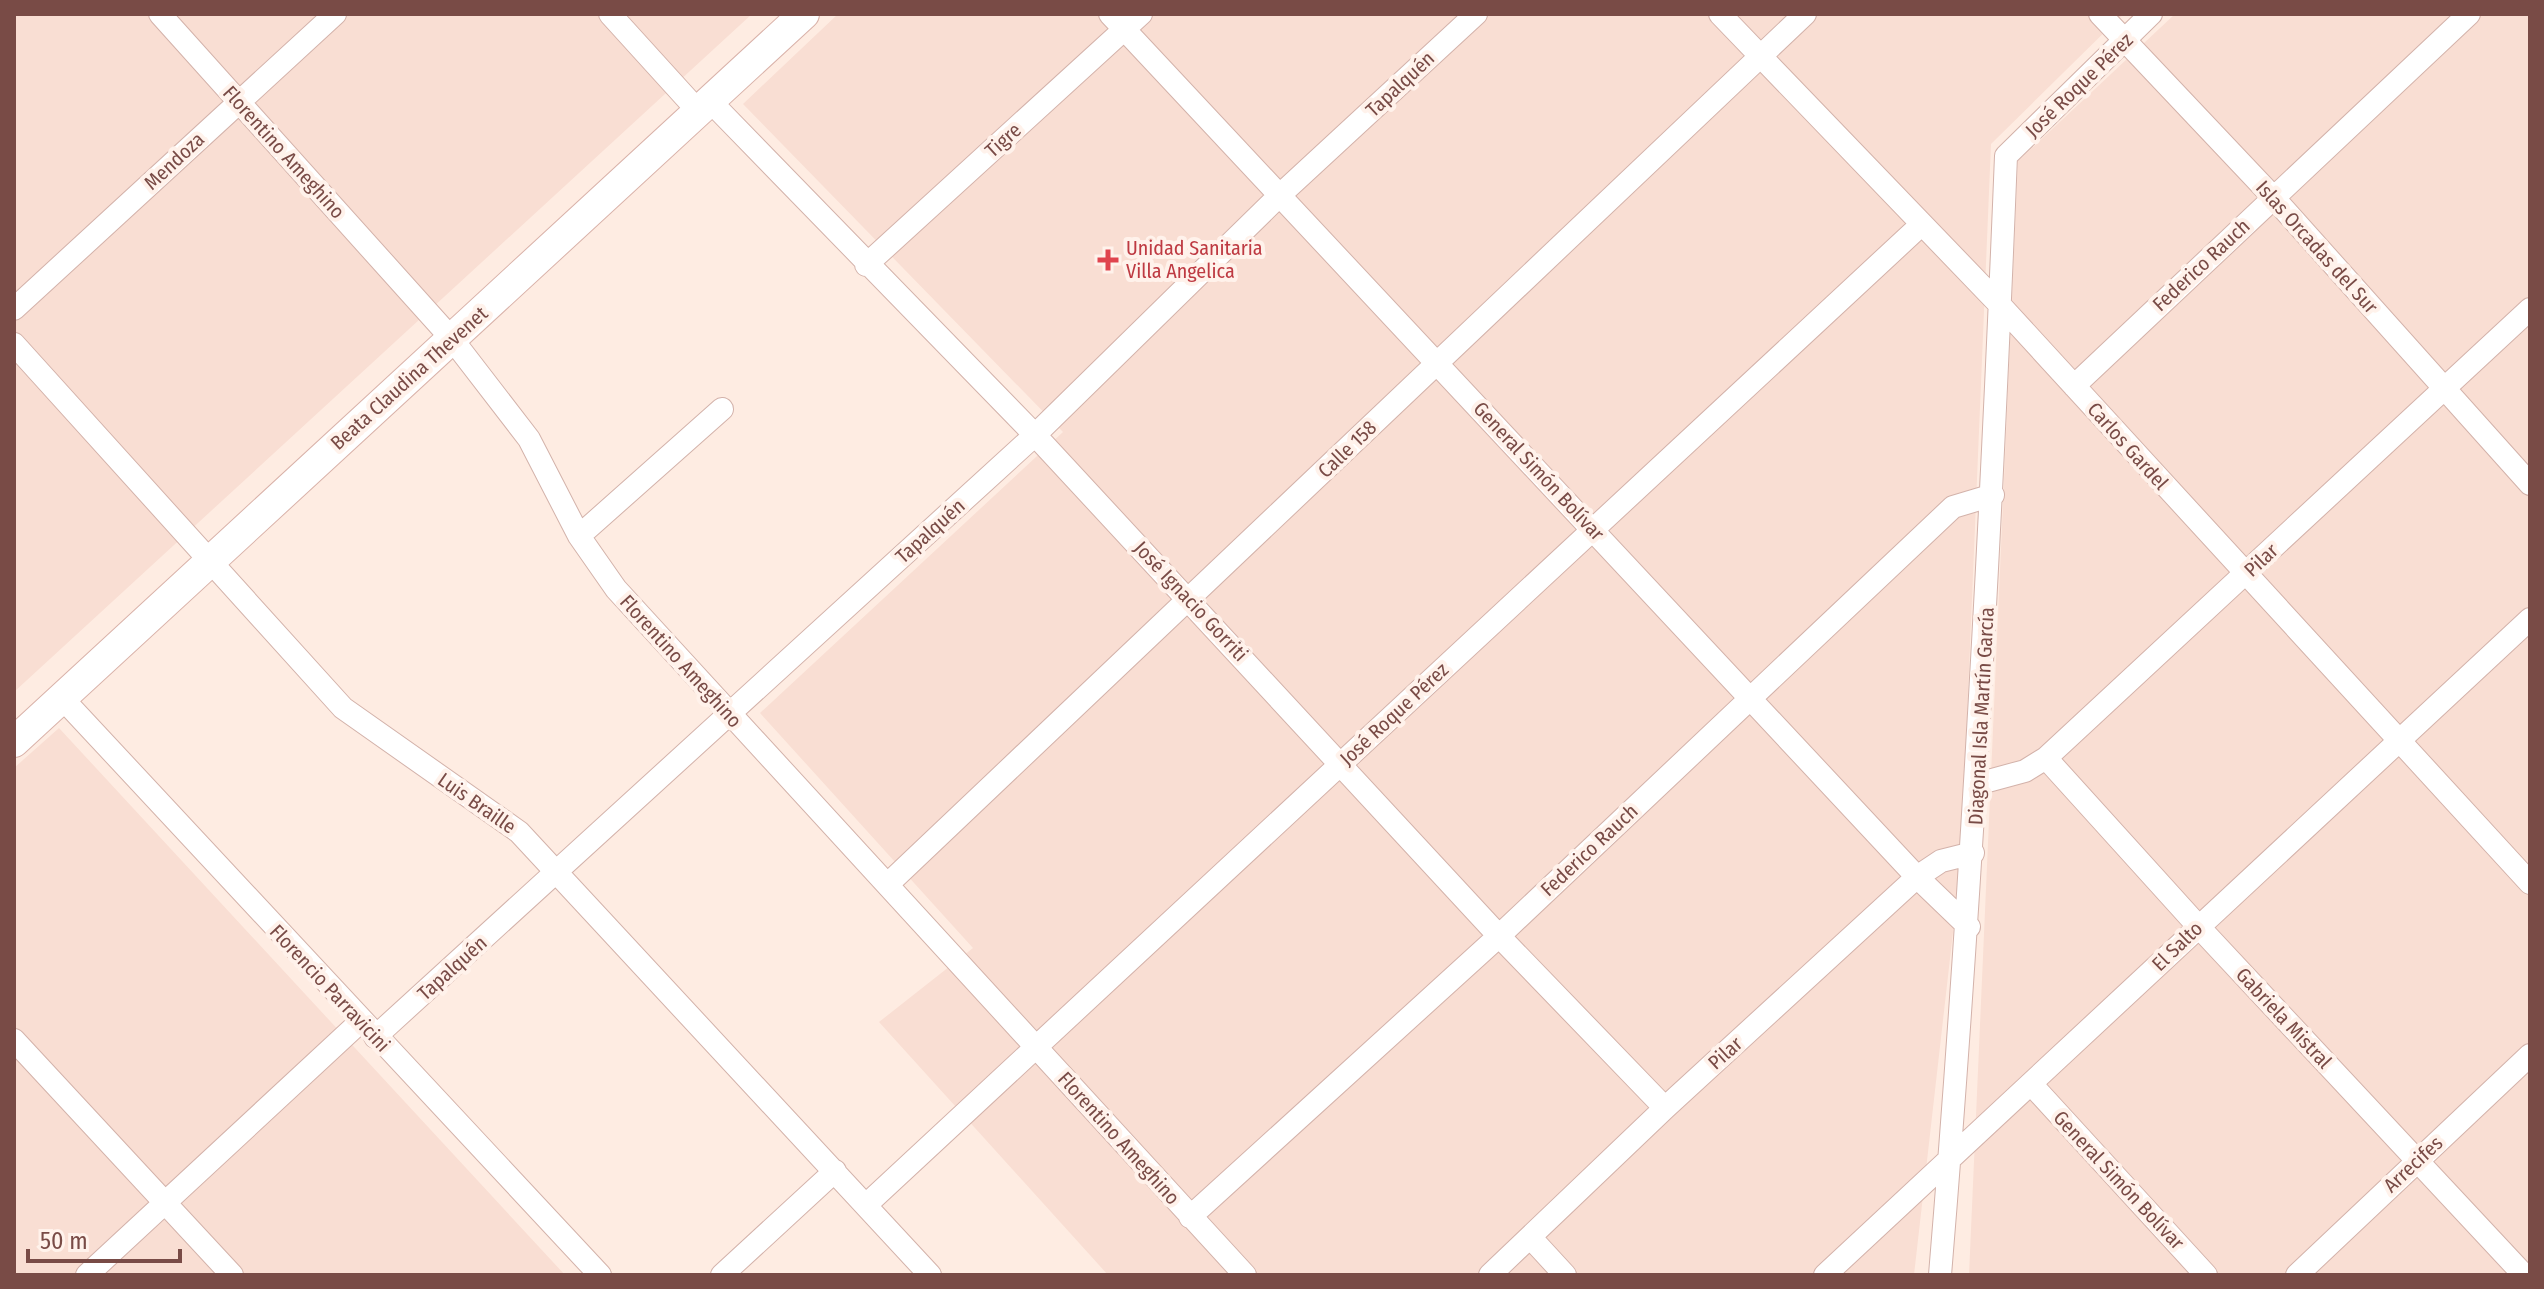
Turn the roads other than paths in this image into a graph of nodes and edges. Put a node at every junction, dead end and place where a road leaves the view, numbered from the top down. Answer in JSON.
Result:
{"nodes":[{"id":1,"x":160,"y":14,"type":"edge"},
{"id":2,"x":335,"y":14,"type":"edge"},
{"id":3,"x":610,"y":14,"type":"edge"},
{"id":4,"x":804,"y":14,"type":"edge"},
{"id":5,"x":1476,"y":14,"type":"edge"},
{"id":6,"x":1720,"y":14,"type":"edge"},
{"id":7,"x":1805,"y":14,"type":"edge"},
{"id":8,"x":2100,"y":14,"type":"edge"},
{"id":9,"x":2151,"y":14,"type":"edge"},
{"id":10,"x":1125,"y":19,"type":"edge"},
{"id":11,"x":2455,"y":19,"type":"edge"},
{"id":12,"x":2125,"y":39,"type":"junction"},
{"id":13,"x":1759,"y":54,"type":"junction"},
{"id":14,"x":239,"y":102,"type":"junction"},
{"id":15,"x":704,"y":106,"type":"junction"},
{"id":16,"x":2006,"y":156,"type":"joint"},
{"id":17,"x":1280,"y":195,"type":"junction"},
{"id":18,"x":2273,"y":197,"type":"junction"},
{"id":19,"x":1922,"y":224,"type":"junction"},
{"id":20,"x":866,"y":265,"type":"junction"},
{"id":21,"x":2000,"y":305,"type":"junction"},
{"id":22,"x":14,"y":309,"type":"edge"},
{"id":23,"x":2530,"y":309,"type":"edge"},
{"id":24,"x":452,"y":339,"type":"junction"},
{"id":25,"x":14,"y":344,"type":"edge"},
{"id":26,"x":1438,"y":361,"type":"junction"},
{"id":27,"x":2074,"y":386,"type":"junction"},
{"id":28,"x":2444,"y":391,"type":"junction"},
{"id":29,"x":722,"y":409,"type":"dead end"},
{"id":30,"x":1035,"y":435,"type":"junction"},
{"id":31,"x":2530,"y":484,"type":"edge"},
{"id":32,"x":1993,"y":495,"type":"junction"},
{"id":33,"x":1593,"y":528,"type":"junction"},
{"id":34,"x":579,"y":536,"type":"junction"},
{"id":35,"x":210,"y":560,"type":"junction"},
{"id":36,"x":2245,"y":575,"type":"junction"},
{"id":37,"x":1191,"y":600,"type":"junction"},
{"id":38,"x":2530,"y":619,"type":"edge"},
{"id":39,"x":1751,"y":697,"type":"junction"},
{"id":40,"x":62,"y":698,"type":"junction"},
{"id":41,"x":729,"y":714,"type":"junction"},
{"id":42,"x":2398,"y":740,"type":"junction"},
{"id":43,"x":14,"y":742,"type":"edge"},
{"id":44,"x":2046,"y":758,"type":"junction"},
{"id":45,"x":1339,"y":765,"type":"junction"},
{"id":46,"x":1977,"y":784,"type":"junction"},
{"id":47,"x":1973,"y":853,"type":"junction"},
{"id":48,"x":557,"y":872,"type":"junction"},
{"id":49,"x":1917,"y":877,"type":"junction"},
{"id":50,"x":2530,"y":883,"type":"edge"},
{"id":51,"x":888,"y":884,"type":"junction"},
{"id":52,"x":2198,"y":926,"type":"junction"},
{"id":53,"x":1969,"y":927,"type":"junction"},
{"id":54,"x":1499,"y":936,"type":"junction"},
{"id":55,"x":368,"y":1029,"type":"junction"},
{"id":56,"x":14,"y":1040,"type":"edge"},
{"id":57,"x":1037,"y":1047,"type":"junction"},
{"id":58,"x":2530,"y":1055,"type":"edge"},
{"id":59,"x":2032,"y":1085,"type":"junction"},
{"id":60,"x":1665,"y":1108,"type":"junction"},
{"id":61,"x":2417,"y":1160,"type":"junction"},
{"id":62,"x":1949,"y":1161,"type":"junction"},
{"id":63,"x":835,"y":1171,"type":"junction"},
{"id":64,"x":165,"y":1202,"type":"junction"},
{"id":65,"x":866,"y":1205,"type":"junction"},
{"id":66,"x":1190,"y":1217,"type":"junction"},
{"id":67,"x":1531,"y":1238,"type":"junction"},
{"id":68,"x":87,"y":1275,"type":"edge"},
{"id":69,"x":232,"y":1275,"type":"edge"},
{"id":70,"x":600,"y":1275,"type":"edge"},
{"id":71,"x":722,"y":1275,"type":"edge"},
{"id":72,"x":930,"y":1275,"type":"edge"},
{"id":73,"x":1245,"y":1275,"type":"edge"},
{"id":74,"x":1490,"y":1275,"type":"edge"},
{"id":75,"x":1565,"y":1275,"type":"edge"},
{"id":76,"x":1825,"y":1275,"type":"edge"},
{"id":77,"x":1940,"y":1275,"type":"edge"},
{"id":78,"x":2206,"y":1275,"type":"edge"},
{"id":79,"x":2297,"y":1275,"type":"edge"},
{"id":80,"x":2524,"y":1275,"type":"edge"}],
"edges":[{"from":1,"to":14,"type":"street","name":"Florentino Ameghino"},
{"from":2,"to":14,"type":"street","name":"Mendoza"},
{"from":3,"to":15,"type":"street","name":"José Ignacio Gorriti"},
{"from":4,"to":15,"type":"main road","name":"Beata Claudina Thevenet"},
{"from":5,"to":17,"type":"street","name":"Tapalquén"},
{"from":6,"to":13,"type":"street","name":"Carlos Gardel"},
{"from":7,"to":13,"type":"street","name":"Calle 158"},
{"from":8,"to":12,"type":"street","name":"Islas Orcadas del Sur"},
{"from":9,"to":12,"type":"street","name":"José Roque Pérez"},
{"from":10,"to":17,"type":"street","name":"General Simón Bolívar"},
{"from":10,"to":20,"type":"street","name":"Tigre"},
{"from":11,"to":18,"type":"street","name":"Federico Rauch"},
{"from":12,"to":16,"type":"street","name":"José Roque Pérez"},
{"from":12,"to":18,"type":"street","name":"Islas Orcadas del Sur"},
{"from":13,"to":19,"type":"street","name":"Carlos Gardel"},
{"from":13,"to":26,"type":"street","name":"Calle 158"},
{"from":14,"to":22,"type":"street","name":"Mendoza"},
{"from":14,"to":24,"type":"street","name":"Florentino Ameghino"},
{"from":15,"to":20,"type":"street","name":"José Ignacio Gorriti"},
{"from":15,"to":24,"type":"main road","name":"Beata Claudina Thevenet"},
{"from":16,"to":21,"type":"street","name":"Diagonal Isla Martín García"},
{"from":17,"to":26,"type":"street","name":"General Simón Bolívar"},
{"from":17,"to":30,"type":"street","name":"Tapalquén"},
{"from":18,"to":27,"type":"street","name":"Federico Rauch"},
{"from":18,"to":28,"type":"street","name":"Islas Orcadas del Sur"},
{"from":19,"to":21,"type":"street","name":"Carlos Gardel"},
{"from":19,"to":33,"type":"street","name":"José Roque Pérez"},
{"from":20,"to":30,"type":"street","name":"José Ignacio Gorriti"},
{"from":21,"to":27,"type":"street","name":"Carlos Gardel"},
{"from":21,"to":32,"type":"street","name":"Diagonal Isla Martín García"},
{"from":23,"to":28,"type":"street","name":"Pilar"},
{"from":24,"to":34,"type":"street","name":"Florentino Ameghino"},
{"from":24,"to":35,"type":"main road","name":"Beata Claudina Thevenet"},
{"from":25,"to":35,"type":"street","name":"Luis Braille"},
{"from":26,"to":33,"type":"street","name":"General Simón Bolívar"},
{"from":26,"to":37,"type":"street","name":"Calle 158"},
{"from":27,"to":36,"type":"street","name":"Carlos Gardel"},
{"from":28,"to":31,"type":"street","name":"Islas Orcadas del Sur"},
{"from":28,"to":36,"type":"street","name":"Pilar"},
{"from":29,"to":34,"type":"street"},
{"from":30,"to":37,"type":"street","name":"José Ignacio Gorriti"},
{"from":30,"to":41,"type":"street","name":"Tapalquén"},
{"from":32,"to":39,"type":"street","name":"Federico Rauch"},
{"from":32,"to":46,"type":"street","name":"Diagonal Isla Martín García"},
{"from":33,"to":39,"type":"street","name":"General Simón Bolívar"},
{"from":33,"to":45,"type":"street","name":"José Roque Pérez"},
{"from":34,"to":41,"type":"street","name":"Florentino Ameghino"},
{"from":35,"to":40,"type":"main road","name":"Beata Claudina Thevenet"},
{"from":35,"to":48,"type":"street","name":"Luis Braille"},
{"from":36,"to":42,"type":"street","name":"Carlos Gardel"},
{"from":36,"to":44,"type":"street","name":"Pilar"},
{"from":37,"to":45,"type":"street","name":"José Ignacio Gorriti"},
{"from":37,"to":51,"type":"street","name":"Calle 158"},
{"from":38,"to":42,"type":"street","name":"El Salto"},
{"from":39,"to":49,"type":"street","name":"General Simón Bolívar"},
{"from":39,"to":54,"type":"street","name":"Federico Rauch"},
{"from":40,"to":43,"type":"main road","name":"Beata Claudina Thevenet"},
{"from":40,"to":55,"type":"street","name":"Florencio Parravicini"},
{"from":41,"to":48,"type":"street","name":"Tapalquén"},
{"from":41,"to":51,"type":"street","name":"Florentino Ameghino"},
{"from":42,"to":50,"type":"street","name":"Carlos Gardel"},
{"from":42,"to":52,"type":"street","name":"El Salto"},
{"from":44,"to":46,"type":"street","name":"Pilar"},
{"from":44,"to":52,"type":"street","name":"Gabriela Mistral"},
{"from":45,"to":54,"type":"street","name":"José Ignacio Gorriti"},
{"from":45,"to":57,"type":"street","name":"José Roque Pérez"},
{"from":46,"to":47,"type":"street","name":"Diagonal Isla Martín García"},
{"from":47,"to":49,"type":"street","name":"Pilar"},
{"from":47,"to":53,"type":"street","name":"Diagonal Isla Martín García"},
{"from":48,"to":55,"type":"street","name":"Tapalquén"},
{"from":48,"to":63,"type":"street","name":"Luis Braille"},
{"from":49,"to":53,"type":"street","name":"General Simón Bolívar"},
{"from":49,"to":60,"type":"street","name":"Pilar"},
{"from":51,"to":57,"type":"street","name":"Florentino Ameghino"},
{"from":52,"to":59,"type":"street","name":"El Salto"},
{"from":52,"to":61,"type":"street","name":"Gabriela Mistral"},
{"from":53,"to":62,"type":"street","name":"Diagonal Isla Martín García"},
{"from":54,"to":60,"type":"street","name":"José Ignacio Gorriti"},
{"from":54,"to":66,"type":"street","name":"Federico Rauch"},
{"from":55,"to":64,"type":"street","name":"Tapalquén"},
{"from":55,"to":70,"type":"street","name":"Florencio Parravicini"},
{"from":56,"to":64,"type":"street"},
{"from":57,"to":65,"type":"street","name":"José Roque Pérez"},
{"from":57,"to":66,"type":"street","name":"Florentino Ameghino"},
{"from":58,"to":61,"type":"street","name":"Arrecifes"},
{"from":59,"to":62,"type":"street","name":"El Salto"},
{"from":59,"to":78,"type":"street","name":"General Simón Bolívar"},
{"from":60,"to":67,"type":"street","name":"Pilar"},
{"from":61,"to":79,"type":"street","name":"Arrecifes"},
{"from":61,"to":80,"type":"street","name":"Gabriela Mistral"},
{"from":62,"to":76,"type":"street","name":"El Salto"},
{"from":62,"to":77,"type":"street","name":"Diagonal Isla Martín García"},
{"from":63,"to":65,"type":"street","name":"Luis Braille"},
{"from":63,"to":71,"type":"street"},
{"from":64,"to":68,"type":"street","name":"Tapalquén"},
{"from":64,"to":69,"type":"street"},
{"from":65,"to":72,"type":"street","name":"Luis Braille"},
{"from":66,"to":73,"type":"street","name":"Florentino Ameghino"},
{"from":67,"to":74,"type":"street","name":"Pilar"},
{"from":67,"to":75,"type":"street"}]}
